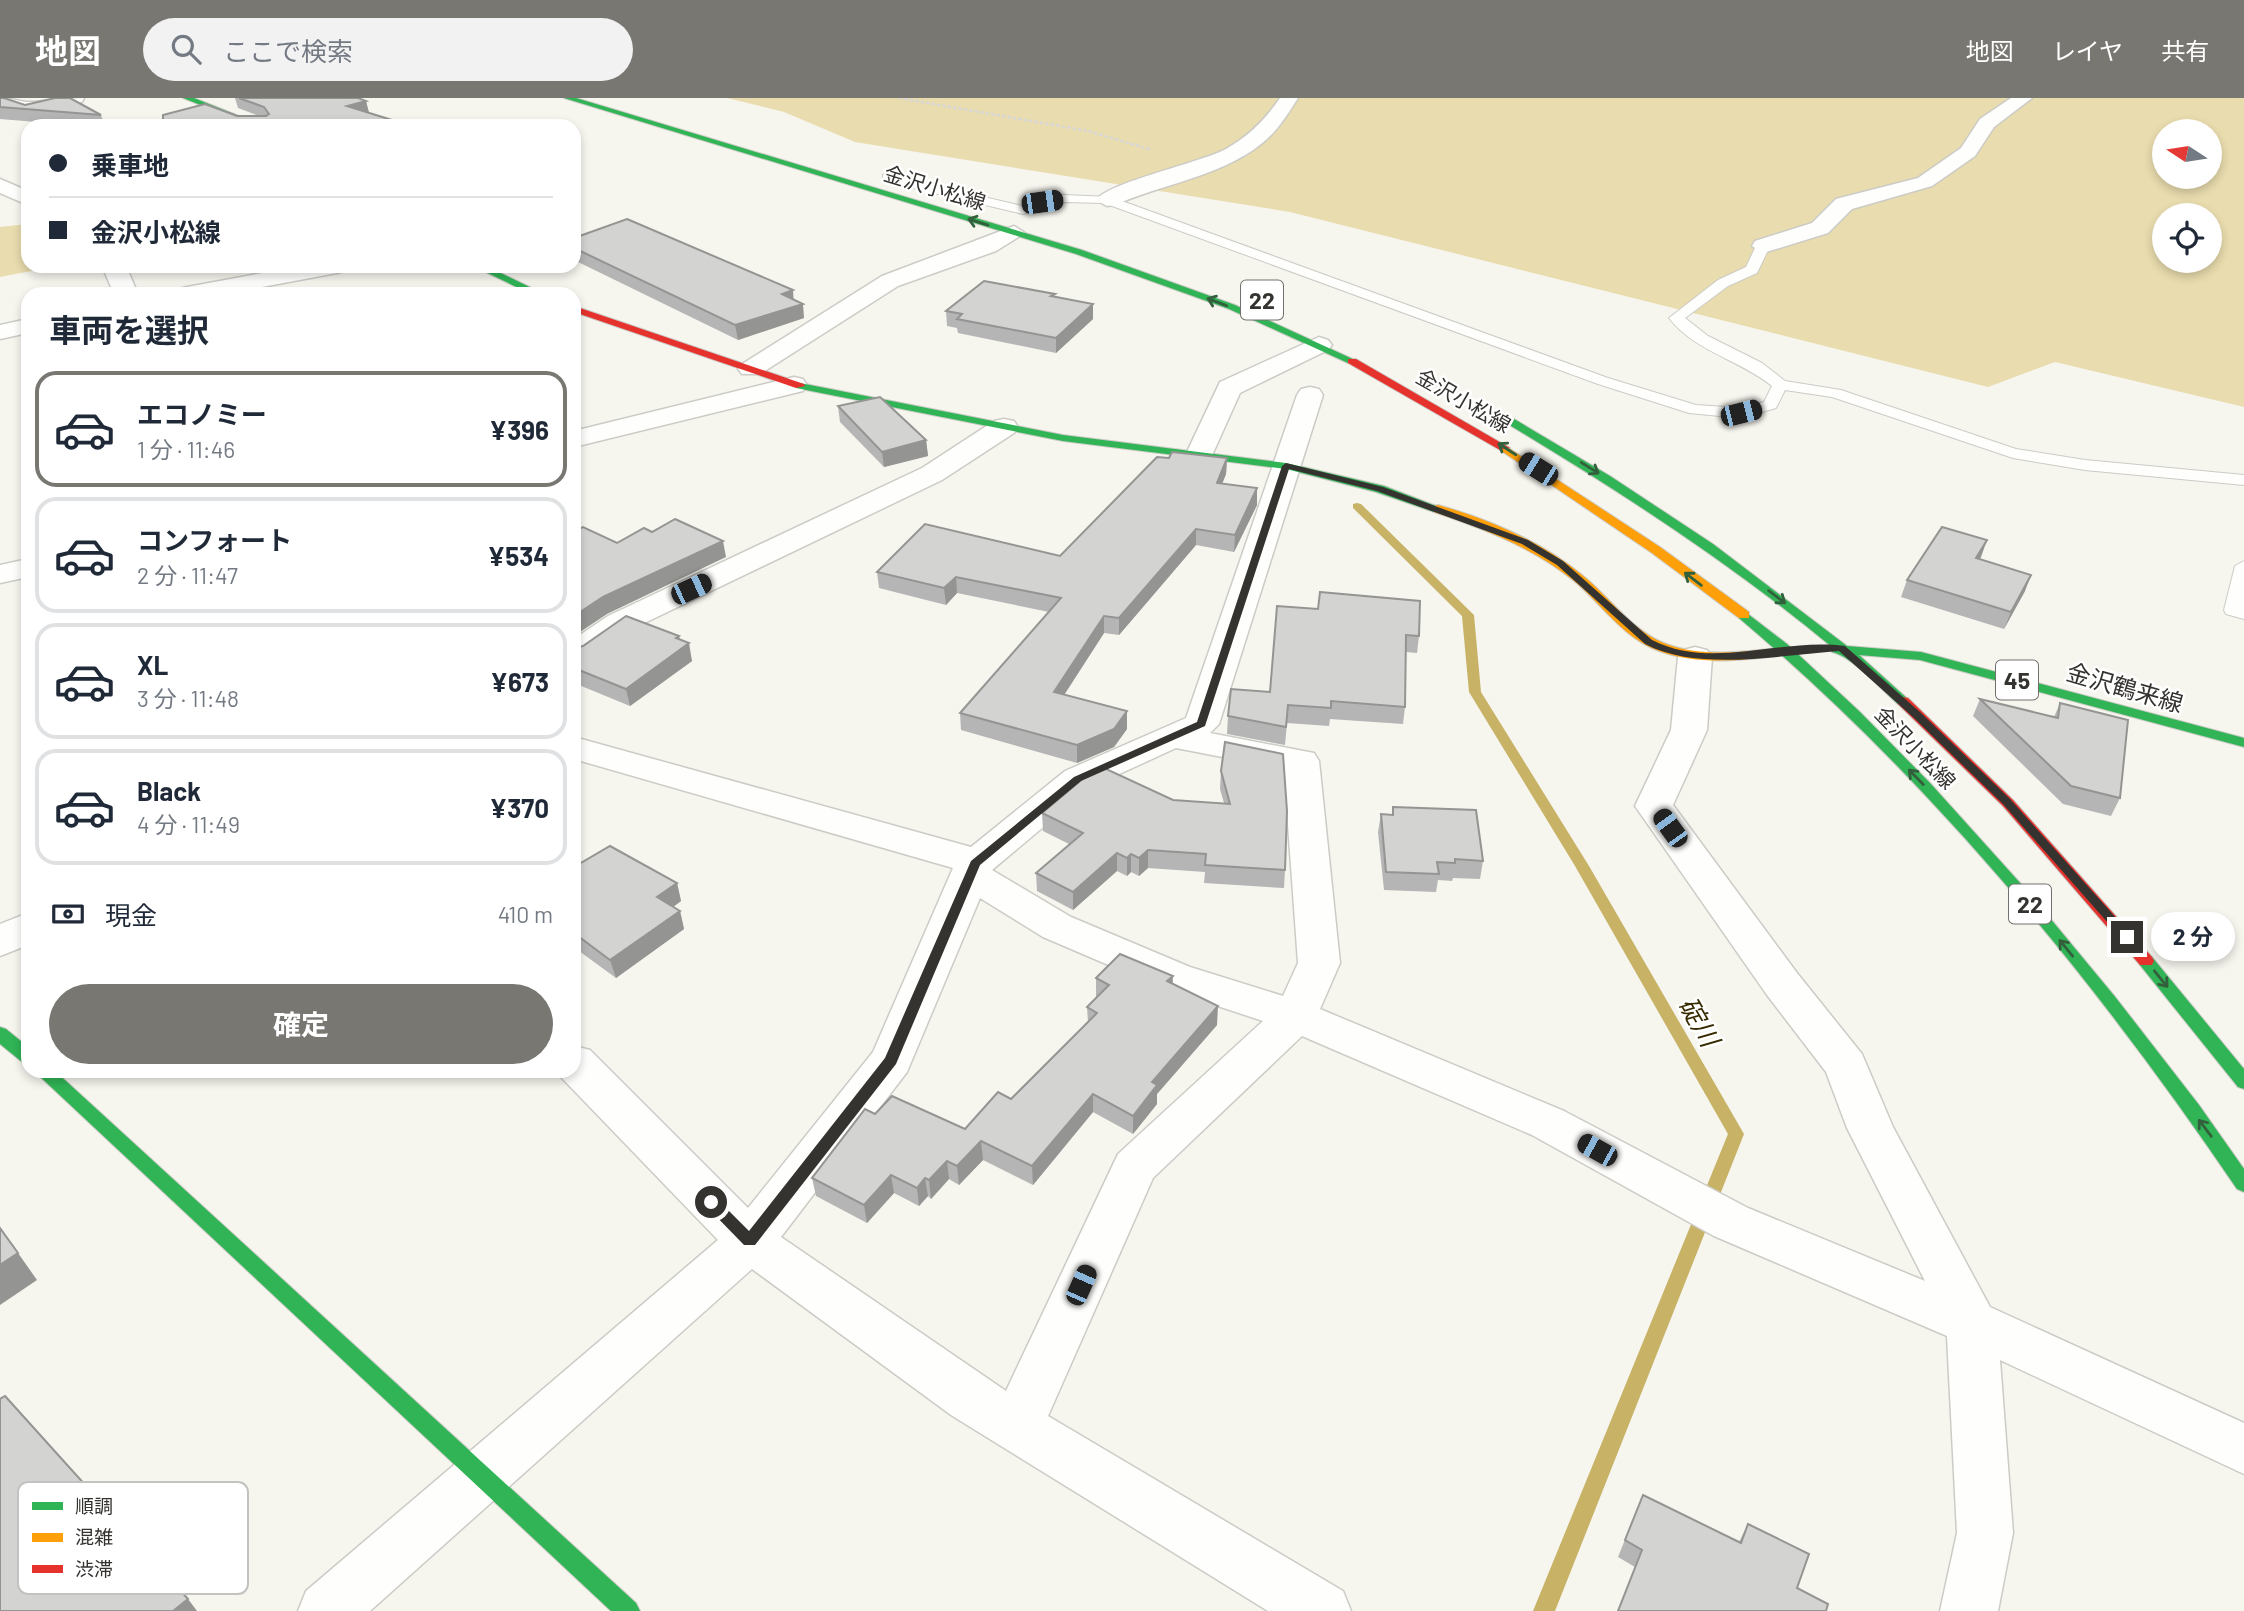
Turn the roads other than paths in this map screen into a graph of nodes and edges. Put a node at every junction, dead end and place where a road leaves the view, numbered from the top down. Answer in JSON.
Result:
{"nodes":[{"id":1,"x":2,"y":98,"type":"edge"},
{"id":2,"x":75,"y":98,"type":"edge"},
{"id":3,"x":187,"y":98,"type":"edge"},
{"id":4,"x":568,"y":98,"type":"edge"},
{"id":5,"x":614,"y":98,"type":"edge"},
{"id":6,"x":1289,"y":98,"type":"edge"},
{"id":7,"x":2023,"y":98,"type":"edge"},
{"id":8,"x":29,"y":109,"type":"junction"},
{"id":9,"x":0,"y":117,"type":"edge"},
{"id":10,"x":52,"y":119,"type":"edge"},
{"id":11,"x":242,"y":119,"type":"edge"},
{"id":12,"x":887,"y":178,"type":"junction"},
{"id":13,"x":0,"y":185,"type":"edge"},
{"id":14,"x":21,"y":195,"type":"edge"},
{"id":15,"x":21,"y":198,"type":"edge"},
{"id":16,"x":1107,"y":200,"type":"junction"},
{"id":17,"x":0,"y":202,"type":"edge"},
{"id":18,"x":1014,"y":233,"type":"junction"},
{"id":19,"x":1102,"y":243,"type":"dead end"},
{"id":20,"x":1763,"y":246,"type":"joint"},
{"id":21,"x":319,"y":273,"type":"edge"},
{"id":22,"x":493,"y":273,"type":"edge"},
{"id":23,"x":286,"y":286,"type":"edge"},
{"id":24,"x":524,"y":287,"type":"edge"},
{"id":25,"x":581,"y":312,"type":"edge"},
{"id":26,"x":21,"y":328,"type":"edge"},
{"id":27,"x":0,"y":332,"type":"edge"},
{"id":28,"x":1319,"y":345,"type":"junction"},
{"id":29,"x":751,"y":369,"type":"junction"},
{"id":30,"x":794,"y":385,"type":"junction"},
{"id":31,"x":1780,"y":385,"type":"junction"},
{"id":32,"x":1310,"y":395,"type":"dead end"},
{"id":33,"x":1489,"y":409,"type":"dead end"},
{"id":34,"x":1004,"y":427,"type":"junction"},
{"id":35,"x":581,"y":437,"type":"edge"},
{"id":36,"x":1200,"y":454,"type":"junction"},
{"id":37,"x":1286,"y":466,"type":"junction"},
{"id":38,"x":2244,"y":480,"type":"edge"},
{"id":39,"x":2244,"y":566,"type":"edge"},
{"id":40,"x":21,"y":570,"type":"edge"},
{"id":41,"x":0,"y":574,"type":"edge"},
{"id":42,"x":2244,"y":613,"type":"edge"},
{"id":43,"x":1842,"y":648,"type":"junction"},
{"id":44,"x":581,"y":649,"type":"edge"},
{"id":45,"x":1786,"y":651,"type":"junction"},
{"id":46,"x":1695,"y":657,"type":"junction"},
{"id":47,"x":1173,"y":737,"type":"junction"},
{"id":48,"x":2244,"y":743,"type":"edge"},
{"id":49,"x":581,"y":750,"type":"edge"},
{"id":50,"x":973,"y":869,"type":"junction"},
{"id":51,"x":21,"y":931,"type":"edge"},
{"id":52,"x":0,"y":942,"type":"edge"},
{"id":53,"x":1296,"y":1016,"type":"junction"},
{"id":54,"x":0,"y":1034,"type":"edge"},
{"id":55,"x":21,"y":1052,"type":"edge"},
{"id":56,"x":581,"y":1069,"type":"edge"},
{"id":57,"x":51,"y":1078,"type":"edge"},
{"id":58,"x":2244,"y":1082,"type":"edge"},
{"id":59,"x":2244,"y":1184,"type":"edge"},
{"id":60,"x":750,"y":1241,"type":"junction"},
{"id":61,"x":1972,"y":1323,"type":"junction"},
{"id":62,"x":1016,"y":1427,"type":"junction"},
{"id":63,"x":2244,"y":1449,"type":"edge"},
{"id":64,"x":483,"y":1478,"type":"junction"},
{"id":65,"x":327,"y":1611,"type":"edge"},
{"id":66,"x":628,"y":1611,"type":"edge"},
{"id":67,"x":1321,"y":1611,"type":"edge"},
{"id":68,"x":1969,"y":1611,"type":"edge"}],
"edges":[{"from":1,"to":8,"type":"street"},
{"from":2,"to":8,"type":"street"},
{"from":3,"to":11,"type":"main road"},
{"from":18,"to":4,"type":"main road","name":"金沢小松線","number":"22","one_way":true},
{"from":5,"to":12,"type":"main road","name":"金沢小松線"},
{"from":6,"to":16,"type":"street"},
{"from":7,"to":20,"type":"street"},
{"from":8,"to":9,"type":"street"},
{"from":8,"to":10,"type":"street"},
{"from":12,"to":16,"type":"lane"},
{"from":12,"to":19,"type":"main road","name":"金沢小松線"},
{"from":13,"to":14,"type":"street"},
{"from":15,"to":17,"type":"street"},
{"from":16,"to":31,"type":"lane"},
{"from":28,"to":18,"type":"main road","name":"金沢小松線","number":"22","one_way":true},
{"from":18,"to":29,"type":"street"},
{"from":20,"to":31,"type":"lane"},
{"from":21,"to":23,"type":"street"},
{"from":22,"to":24,"type":"main road"},
{"from":25,"to":29,"type":"main road","name":"金沢鶴来線"},
{"from":26,"to":27,"type":"street"},
{"from":28,"to":36,"type":"street"},
{"from":45,"to":28,"type":"main road","name":"金沢小松線","number":"22","one_way":true},
{"from":29,"to":30,"type":"main road","name":"金沢鶴来線"},
{"from":30,"to":34,"type":"main road","name":"金沢鶴来線"},
{"from":30,"to":35,"type":"street"},
{"from":31,"to":38,"type":"lane"},
{"from":32,"to":37,"type":"street"},
{"from":33,"to":43,"type":"main road","name":"金沢小松線","number":"22","one_way":true},
{"from":34,"to":36,"type":"main road","name":"金沢鶴来線"},
{"from":34,"to":44,"type":"street"},
{"from":36,"to":37,"type":"main road","name":"金沢鶴来線"},
{"from":37,"to":46,"type":"main road","name":"金沢鶴来線"},
{"from":37,"to":47,"type":"street"},
{"from":39,"to":42,"type":"lane"},
{"from":40,"to":41,"type":"street"},
{"from":43,"to":45,"type":"main road","name":"金沢鶴来線","number":"45"},
{"from":43,"to":48,"type":"main road","name":"金沢鶴来線","number":"45"},
{"from":43,"to":58,"type":"main road","name":"金沢小松線","number":"22","one_way":true},
{"from":45,"to":46,"type":"main road","name":"金沢鶴来線"},
{"from":59,"to":45,"type":"main road","name":"金沢小松線","number":"22","one_way":true},
{"from":46,"to":61,"type":"street"},
{"from":47,"to":50,"type":"street"},
{"from":47,"to":53,"type":"street"},
{"from":49,"to":50,"type":"street"},
{"from":50,"to":53,"type":"street"},
{"from":50,"to":60,"type":"street"},
{"from":51,"to":52,"type":"street"},
{"from":53,"to":61,"type":"street"},
{"from":53,"to":62,"type":"street"},
{"from":54,"to":55,"type":"main road"},
{"from":56,"to":60,"type":"street"},
{"from":57,"to":64,"type":"main road"},
{"from":60,"to":62,"type":"street"},
{"from":60,"to":64,"type":"street"},
{"from":61,"to":63,"type":"street"},
{"from":61,"to":68,"type":"street"},
{"from":62,"to":67,"type":"street"},
{"from":64,"to":65,"type":"street"},
{"from":64,"to":66,"type":"main road"}]}
